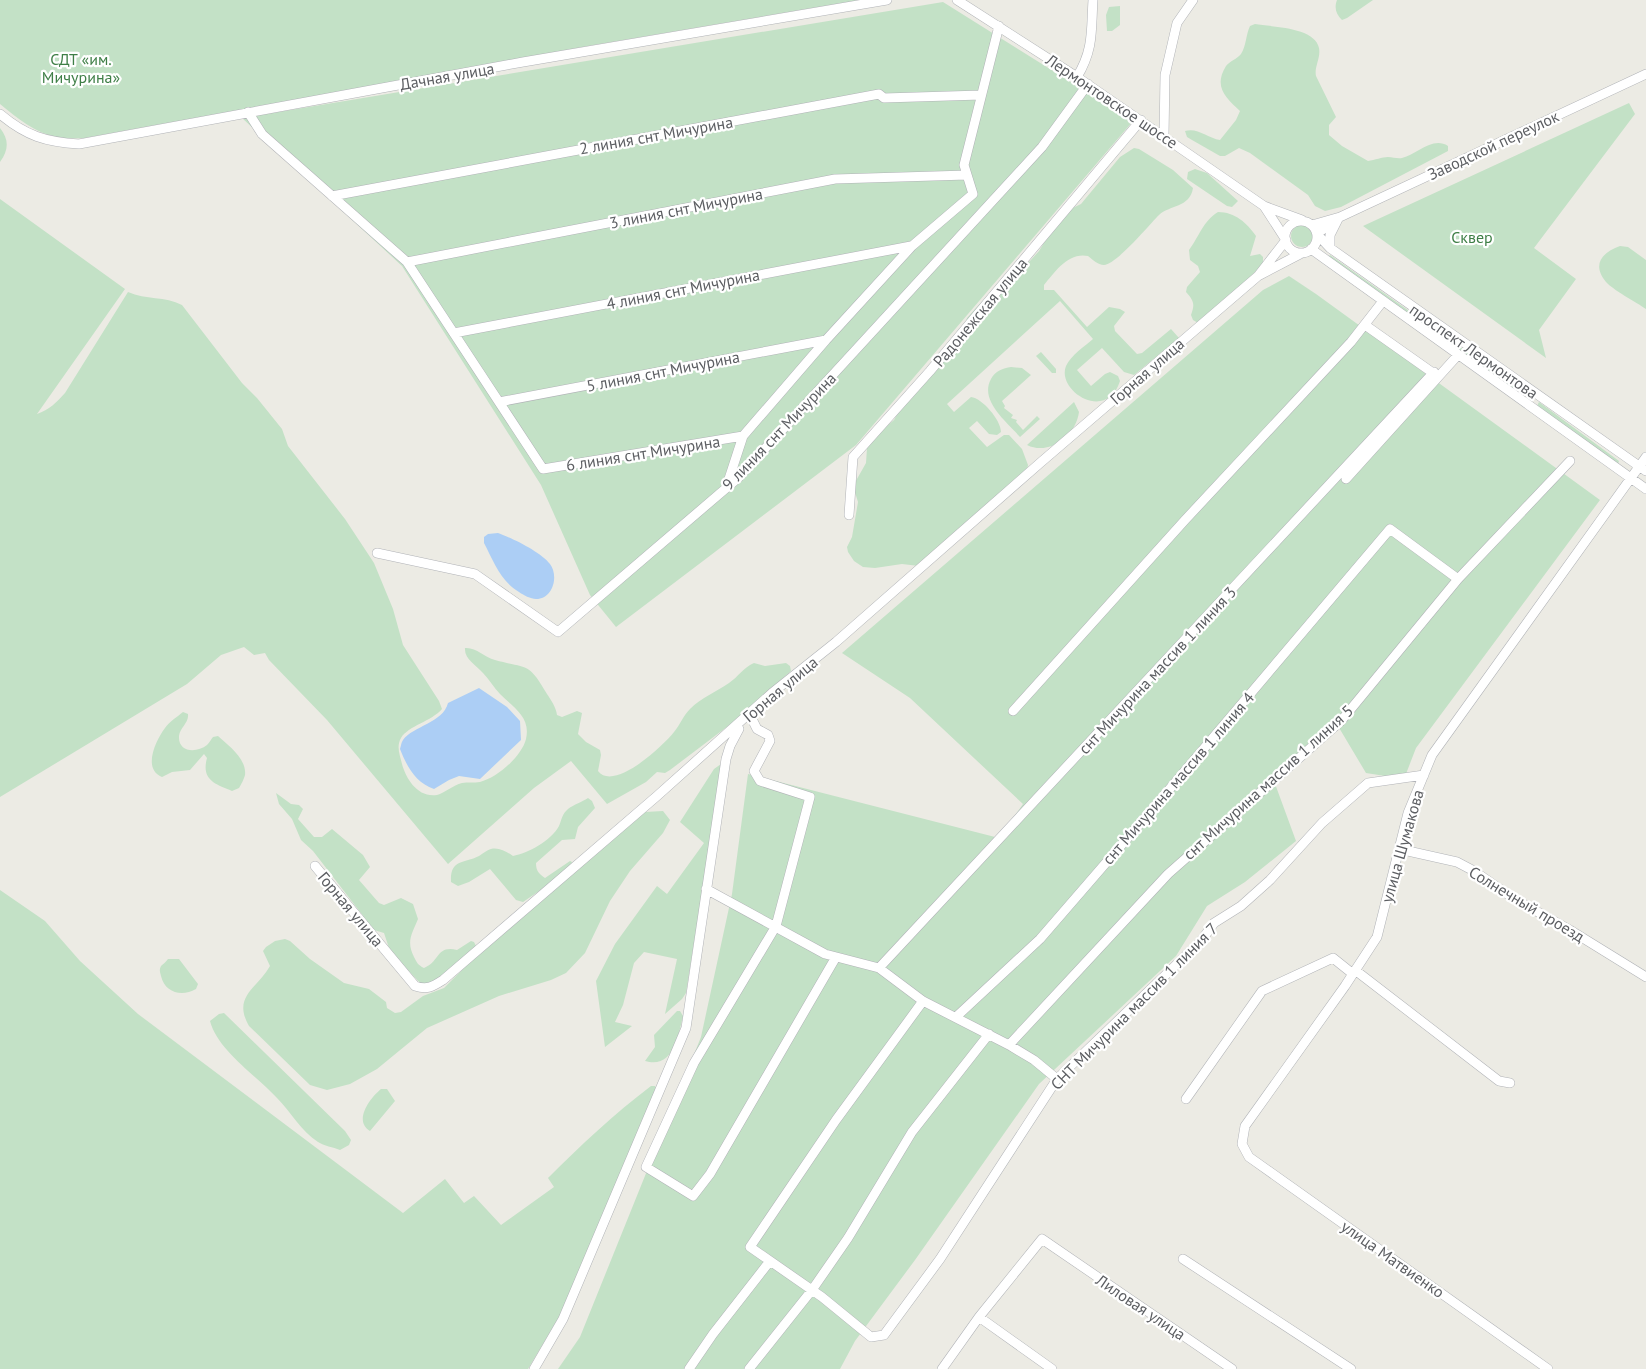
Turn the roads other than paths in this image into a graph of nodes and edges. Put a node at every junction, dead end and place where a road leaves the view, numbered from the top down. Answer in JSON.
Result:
{"nodes":[{"id":1,"x":886,"y":0,"type":"edge"},
{"id":2,"x":957,"y":0,"type":"edge"},
{"id":3,"x":1093,"y":0,"type":"edge"},
{"id":4,"x":1193,"y":0,"type":"edge"},
{"id":5,"x":999,"y":26,"type":"junction"},
{"id":6,"x":1646,"y":74,"type":"edge"},
{"id":7,"x":1077,"y":76,"type":"junction"},
{"id":8,"x":1088,"y":84,"type":"junction"},
{"id":9,"x":981,"y":95,"type":"junction"},
{"id":10,"x":248,"y":112,"type":"junction"},
{"id":11,"x":0,"y":114,"type":"edge"},
{"id":12,"x":1142,"y":120,"type":"junction"},
{"id":13,"x":1164,"y":136,"type":"junction"},
{"id":14,"x":967,"y":175,"type":"junction"},
{"id":15,"x":332,"y":196,"type":"junction"},
{"id":16,"x":1264,"y":206,"type":"junction"},
{"id":17,"x":1340,"y":217,"type":"junction"},
{"id":18,"x":1302,"y":220,"type":"junction"},
{"id":19,"x":1315,"y":229,"type":"junction"},
{"id":20,"x":1286,"y":240,"type":"junction"},
{"id":21,"x":912,"y":246,"type":"junction"},
{"id":22,"x":1330,"y":248,"type":"junction"},
{"id":23,"x":1306,"y":251,"type":"junction"},
{"id":24,"x":407,"y":262,"type":"junction"},
{"id":25,"x":1258,"y":276,"type":"junction"},
{"id":26,"x":1383,"y":301,"type":"junction"},
{"id":27,"x":1365,"y":325,"type":"junction"},
{"id":28,"x":454,"y":333,"type":"junction"},
{"id":29,"x":826,"y":340,"type":"junction"},
{"id":30,"x":1458,"y":355,"type":"junction"},
{"id":31,"x":499,"y":402,"type":"junction"},
{"id":32,"x":743,"y":436,"type":"junction"},
{"id":33,"x":1646,"y":458,"type":"edge"},
{"id":34,"x":1570,"y":460,"type":"dead end"},
{"id":35,"x":1643,"y":469,"type":"edge"},
{"id":36,"x":1346,"y":479,"type":"dead end"},
{"id":37,"x":1631,"y":479,"type":"junction"},
{"id":38,"x":726,"y":488,"type":"junction"},
{"id":39,"x":1646,"y":489,"type":"edge"},
{"id":40,"x":849,"y":515,"type":"dead end"},
{"id":41,"x":377,"y":553,"type":"dead end"},
{"id":42,"x":1458,"y":579,"type":"junction"},
{"id":43,"x":1013,"y":711,"type":"dead end"},
{"id":44,"x":750,"y":715,"type":"junction"},
{"id":45,"x":1424,"y":775,"type":"junction"},
{"id":46,"x":1399,"y":849,"type":"junction"},
{"id":47,"x":315,"y":866,"type":"dead end"},
{"id":48,"x":706,"y":889,"type":"junction"},
{"id":49,"x":776,"y":926,"type":"junction"},
{"id":50,"x":837,"y":957,"type":"junction"},
{"id":51,"x":879,"y":968,"type":"junction"},
{"id":52,"x":1354,"y":972,"type":"junction"},
{"id":53,"x":1646,"y":977,"type":"edge"},
{"id":54,"x":923,"y":1001,"type":"junction"},
{"id":55,"x":956,"y":1017,"type":"junction"},
{"id":56,"x":989,"y":1034,"type":"junction"},
{"id":57,"x":1009,"y":1045,"type":"junction"},
{"id":58,"x":1057,"y":1079,"type":"junction"},
{"id":59,"x":1510,"y":1083,"type":"dead end"},
{"id":60,"x":1186,"y":1099,"type":"dead end"},
{"id":61,"x":1242,"y":1144,"type":"joint"},
{"id":62,"x":1183,"y":1259,"type":"dead end"},
{"id":63,"x":770,"y":1261,"type":"junction"},
{"id":64,"x":812,"y":1290,"type":"junction"},
{"id":65,"x":979,"y":1317,"type":"junction"},
{"id":66,"x":534,"y":1369,"type":"edge"},
{"id":67,"x":689,"y":1369,"type":"edge"},
{"id":68,"x":749,"y":1369,"type":"edge"},
{"id":69,"x":942,"y":1369,"type":"edge"},
{"id":70,"x":1052,"y":1369,"type":"edge"},
{"id":71,"x":1232,"y":1369,"type":"edge"},
{"id":72,"x":1351,"y":1369,"type":"edge"},
{"id":73,"x":1548,"y":1369,"type":"edge"}],
"edges":[{"from":1,"to":10,"type":"street","name":"Дачная улица"},
{"from":2,"to":5,"type":"street","name":"Лермонтовское шоссе"},
{"from":3,"to":7,"type":"street"},
{"from":4,"to":13,"type":"street"},
{"from":5,"to":7,"type":"street","name":"Лермонтовское шоссе"},
{"from":5,"to":9,"type":"street"},
{"from":6,"to":17,"type":"street","name":"Заводской переулок"},
{"from":7,"to":8,"type":"street","name":"Лермонтовское шоссе"},
{"from":8,"to":12,"type":"street","name":"Лермонтовское шоссе"},
{"from":8,"to":38,"type":"street","name":"9 линия снт Мичурина"},
{"from":9,"to":14,"type":"street"},
{"from":9,"to":15,"type":"street","name":"2 линия снт Мичурина"},
{"from":10,"to":11,"type":"street","name":"Дачная улица"},
{"from":10,"to":15,"type":"street"},
{"from":12,"to":13,"type":"street","name":"Лермонтовское шоссе"},
{"from":12,"to":40,"type":"street","name":"Радонежская улица"},
{"from":13,"to":16,"type":"street","name":"Лермонтовское шоссе"},
{"from":14,"to":21,"type":"street"},
{"from":14,"to":24,"type":"street","name":"3 линия снт Мичурина"},
{"from":15,"to":24,"type":"street"},
{"from":16,"to":18,"type":"street"},
{"from":16,"to":20,"type":"street"},
{"from":17,"to":19,"type":"street","name":"Заводской переулок"},
{"from":17,"to":22,"type":"street"},
{"from":18,"to":19,"type":"street"},
{"from":18,"to":20,"type":"street"},
{"from":19,"to":22,"type":"street","name":"проспект Лермонтова"},
{"from":19,"to":23,"type":"street"},
{"from":20,"to":23,"type":"street"},
{"from":20,"to":25,"type":"street"},
{"from":21,"to":28,"type":"street","name":"4 линия снт Мичурина"},
{"from":21,"to":29,"type":"street"},
{"from":22,"to":35,"type":"street","name":"проспект Лермонтова"},
{"from":23,"to":25,"type":"street"},
{"from":23,"to":26,"type":"street","name":"проспект Лермонтова"},
{"from":24,"to":28,"type":"street"},
{"from":25,"to":44,"type":"street","name":"Горная улица"},
{"from":26,"to":27,"type":"street"},
{"from":26,"to":30,"type":"street","name":"проспект Лермонтова"},
{"from":27,"to":43,"type":"street"},
{"from":27,"to":51,"type":"street","name":"снт Мичурина массив 1 линия 3"},
{"from":28,"to":31,"type":"street"},
{"from":29,"to":31,"type":"street","name":"5 линия снт Мичурина"},
{"from":29,"to":32,"type":"street"},
{"from":30,"to":36,"type":"street"},
{"from":30,"to":37,"type":"street","name":"проспект Лермонтова"},
{"from":31,"to":32,"type":"street","name":"6 линия снт Мичурина"},
{"from":32,"to":38,"type":"street"},
{"from":33,"to":35,"type":"street","name":"улица Шумакова"},
{"from":34,"to":42,"type":"street","name":"снт Мичурина массив 1 линия 5"},
{"from":35,"to":37,"type":"street","name":"улица Шумакова"},
{"from":37,"to":39,"type":"street","name":"проспект Лермонтова"},
{"from":37,"to":45,"type":"street","name":"улица Шумакова"},
{"from":38,"to":41,"type":"street","name":"9 линия снт Мичурина"},
{"from":42,"to":55,"type":"street","name":"снт Мичурина массив 1 линия 4"},
{"from":42,"to":57,"type":"street","name":"снт Мичурина массив 1 линия 5"},
{"from":44,"to":47,"type":"street","name":"Горная улица"},
{"from":44,"to":48,"type":"street"},
{"from":44,"to":49,"type":"street"},
{"from":45,"to":46,"type":"street","name":"улица Шумакова"},
{"from":45,"to":58,"type":"street","name":"СНТ Мичурина массив 1 линия 7"},
{"from":46,"to":52,"type":"street","name":"улица Шумакова"},
{"from":46,"to":53,"type":"street","name":"Солнечный проезд"},
{"from":48,"to":49,"type":"street"},
{"from":48,"to":66,"type":"street"},
{"from":49,"to":50,"type":"street"},
{"from":49,"to":50,"type":"street"},
{"from":50,"to":51,"type":"street"},
{"from":51,"to":54,"type":"street"},
{"from":52,"to":59,"type":"street"},
{"from":52,"to":60,"type":"street"},
{"from":52,"to":61,"type":"street","name":"улица Шумакова"},
{"from":54,"to":55,"type":"street"},
{"from":54,"to":63,"type":"street"},
{"from":55,"to":56,"type":"street"},
{"from":56,"to":57,"type":"street"},
{"from":56,"to":64,"type":"street"},
{"from":57,"to":58,"type":"street"},
{"from":58,"to":64,"type":"street","name":"СНТ Мичурина массив 1 линия 7"},
{"from":61,"to":73,"type":"street","name":"улица Матвиенко"},
{"from":62,"to":72,"type":"street"},
{"from":63,"to":64,"type":"street"},
{"from":63,"to":67,"type":"street"},
{"from":64,"to":68,"type":"street"},
{"from":65,"to":69,"type":"street"},
{"from":65,"to":70,"type":"street"},
{"from":65,"to":71,"type":"street","name":"Лиловая улица"}]}
